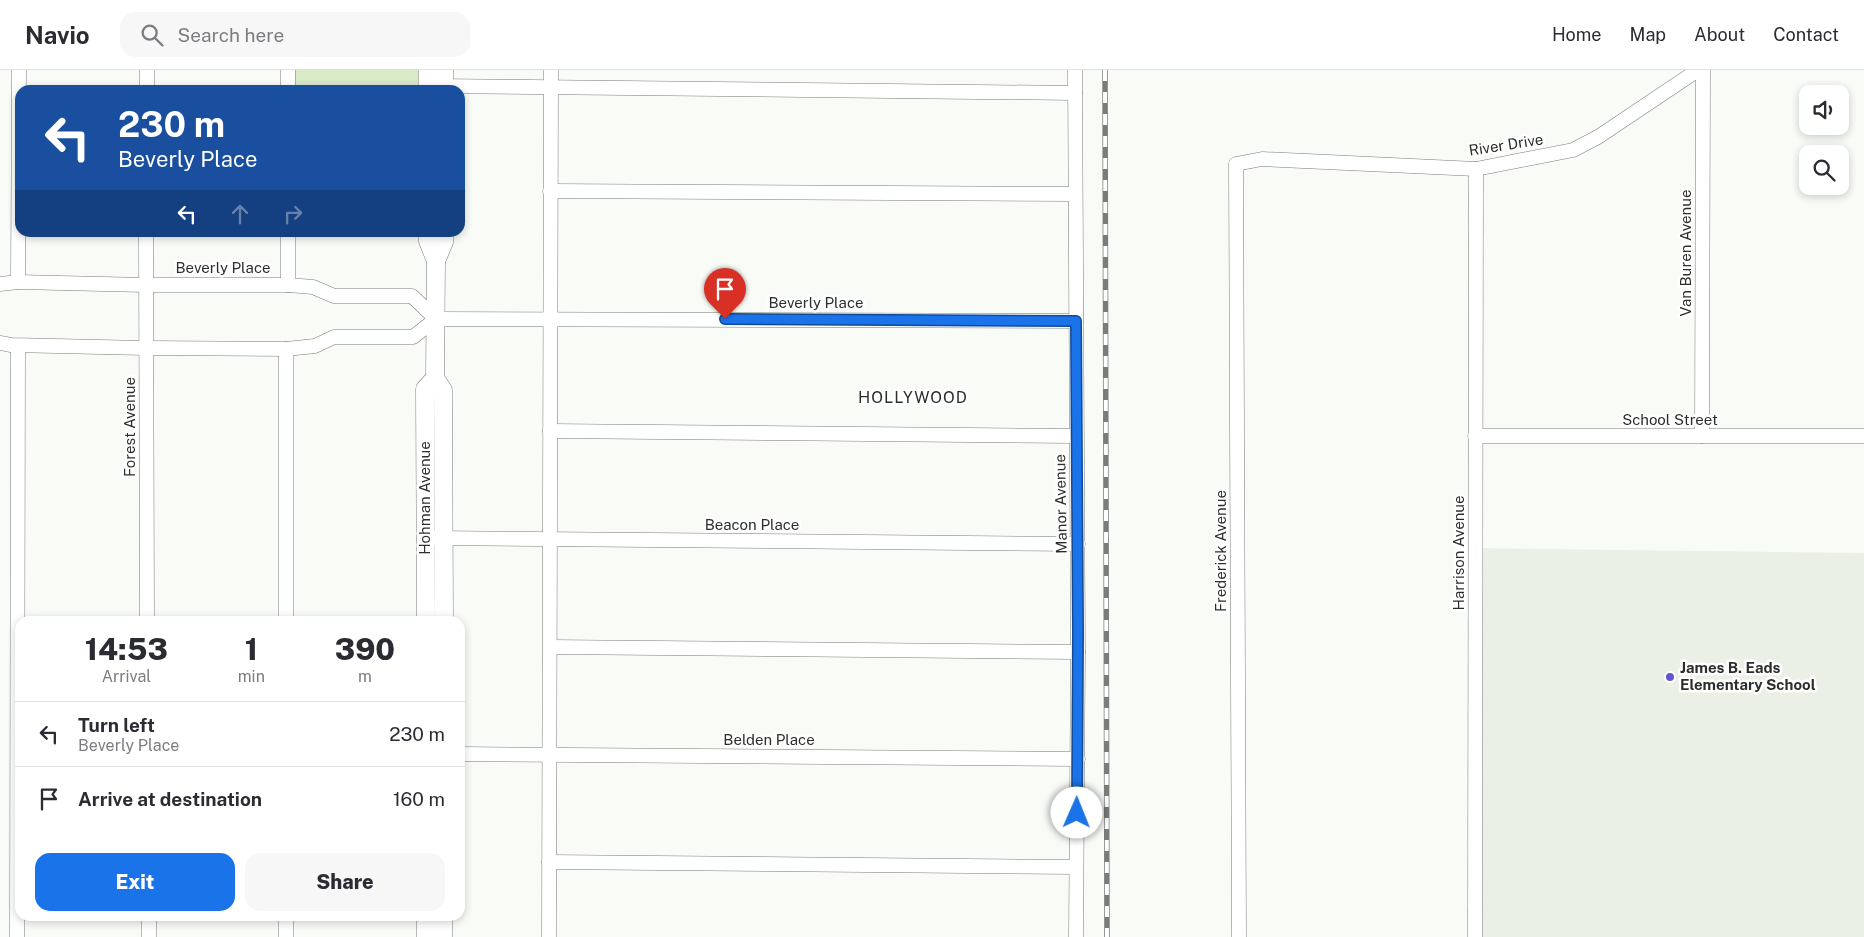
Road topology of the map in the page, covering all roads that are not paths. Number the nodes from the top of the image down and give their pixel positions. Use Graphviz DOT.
graph roads {
  1 [pos="19,70"];
  2 [pos="147,70"];
  3 [pos="288,70"];
  4 [pos="551,70"];
  5 [pos="1075,70"];
  6 [pos="1698,70"];
  7 [pos="1702,70"];
  8 [pos="436,82"];
  9 [pos="19,85"];
  10 [pos="147,85"];
  11 [pos="288,85"];
  12 [pos="551,87"];
  13 [pos="1075,93"];
  14 [pos="1236,164"];
  15 [pos="1476,169"];
  16 [pos="550,191"];
  17 [pos="1075,194"];
  18 [pos="18,237"];
  19 [pos="146,237"];
  20 [pos="288,237"];
  21 [pos="428,237"];
  22 [pos="444,237"];
  23 [pos="436,261"];
  24 [pos="18,282"];
  25 [pos="0,284"];
  26 [pos="146,285"];
  27 [pos="288,285"];
  28 [pos="436,319"];
  29 [pos="550,319"];
  30 [pos="1076,321"];
  31 [pos="0,343"];
  32 [pos="18,346"];
  33 [pos="145,348"];
  34 [pos="286,349"];
  35 [pos="435,378"];
  36 [pos="550,431"];
  37 [pos="1076,436"];
  38 [pos="1476,436"];
  39 [pos="1702,436"];
  40 [pos="1864,436"];
  41 [pos="426,538"];
  42 [pos="444,539"];
  43 [pos="550,539"];
  44 [pos="1078,544"];
  45 [pos="18,616"];
  46 [pos="147,616"];
  47 [pos="286,616"];
  48 [pos="426,616"];
  49 [pos="444,616"];
  50 [pos="550,647"];
  51 [pos="1078,652"];
  52 [pos="465,754"];
  53 [pos="550,754"];
  54 [pos="1078,759"];
  55 [pos="550,862"];
  56 [pos="1076,867"];
  57 [pos="17,921"];
  58 [pos="149,921"];
  59 [pos="286,921"];
  60 [pos="426,921"];
  61 [pos="444,921"];
  62 [pos="17,937"];
  63 [pos="149,937"];
  64 [pos="286,937"];
  65 [pos="426,937"];
  66 [pos="443,937"];
  67 [pos="549,937"];
  68 [pos="1076,937"];
  69 [pos="1239,937"];
  70 [pos="1475,937"];
  1 -- 9 [label="street"];
  2 -- 10 [label="street"];
  3 -- 11 [label="street"];
  4 -- 12 [label="street"];
  5 -- 13 [label="street, Manor Avenue"];
  6 -- 15 [label="street, River Drive"];
  7 -- 39 [label="street, Van Buren Avenue"];
  8 -- 12 [label="street"];
  12 -- 13 [label="street"];
  12 -- 16 [label="street"];
  13 -- 17 [label="street, Manor Avenue"];
  14 -- 15 [label="street, River Drive"];
  14 -- 69 [label="street, Frederick Avenue"];
  15 -- 38 [label="street, Harrison Avenue"];
  16 -- 17 [label="street"];
  16 -- 29 [label="street"];
  17 -- 30 [label="street, Manor Avenue"];
  18 -- 24 [label="street"];
  19 -- 26 [label="street, Forest Avenue"];
  20 -- 27 [label="street"];
  21 -- 23 [label="main road, Hohman Avenue"];
  22 -- 23 [label="main road, Hohman Avenue"];
  23 -- 28 [label="main road, Hohman Avenue"];
  24 -- 25 [label="street, Beverly Place"];
  24 -- 26 [label="street, Beverly Place"];
  26 -- 27 [label="street, Beverly Place"];
  26 -- 33 [label="street, Forest Avenue"];
  27 -- 28 [label="street, Beverly Place"];
  28 -- 29 [label="street, Beverly Place"];
  28 -- 34 [label="street"];
  28 -- 35 [label="main road, Hohman Avenue"];
  29 -- 30 [label="street, Beverly Place"];
  29 -- 36 [label="street"];
  30 -- 37 [label="street, Manor Avenue"];
  31 -- 32 [label="street"];
  32 -- 33 [label="street"];
  32 -- 45 [label="street"];
  33 -- 34 [label="street"];
  33 -- 46 [label="street, Forest Avenue"];
  34 -- 47 [label="street"];
  35 -- 41 [label="main road, Hohman Avenue"];
  35 -- 42 [label="main road, Hohman Avenue"];
  36 -- 37 [label="street"];
  36 -- 43 [label="street"];
  37 -- 44 [label="street, Manor Avenue"];
  38 -- 39 [label="street, School Street"];
  38 -- 70 [label="street, Harrison Avenue"];
  39 -- 40 [label="street, School Street"];
  41 -- 42 [label="street, Beacon Place"];
  41 -- 48 [label="main road, Hohman Avenue"];
  42 -- 43 [label="street, Beacon Place"];
  42 -- 49 [label="main road, Hohman Avenue"];
  43 -- 44 [label="street, Beacon Place"];
  43 -- 50 [label="street"];
  44 -- 51 [label="street, Manor Avenue"];
  50 -- 51 [label="street"];
  50 -- 53 [label="street"];
  51 -- 54 [label="street, Manor Avenue"];
  52 -- 53 [label="street, Belden Place"];
  53 -- 54 [label="street, Belden Place"];
  53 -- 55 [label="street"];
  54 -- 56 [label="street, Manor Avenue"];
  55 -- 56 [label="street"];
  55 -- 67 [label="street"];
  56 -- 68 [label="street, Manor Avenue"];
  57 -- 62 [label="street"];
  58 -- 63 [label="street"];
  59 -- 64 [label="street"];
  60 -- 65 [label="main road"];
  61 -- 66 [label="main road"];
}
